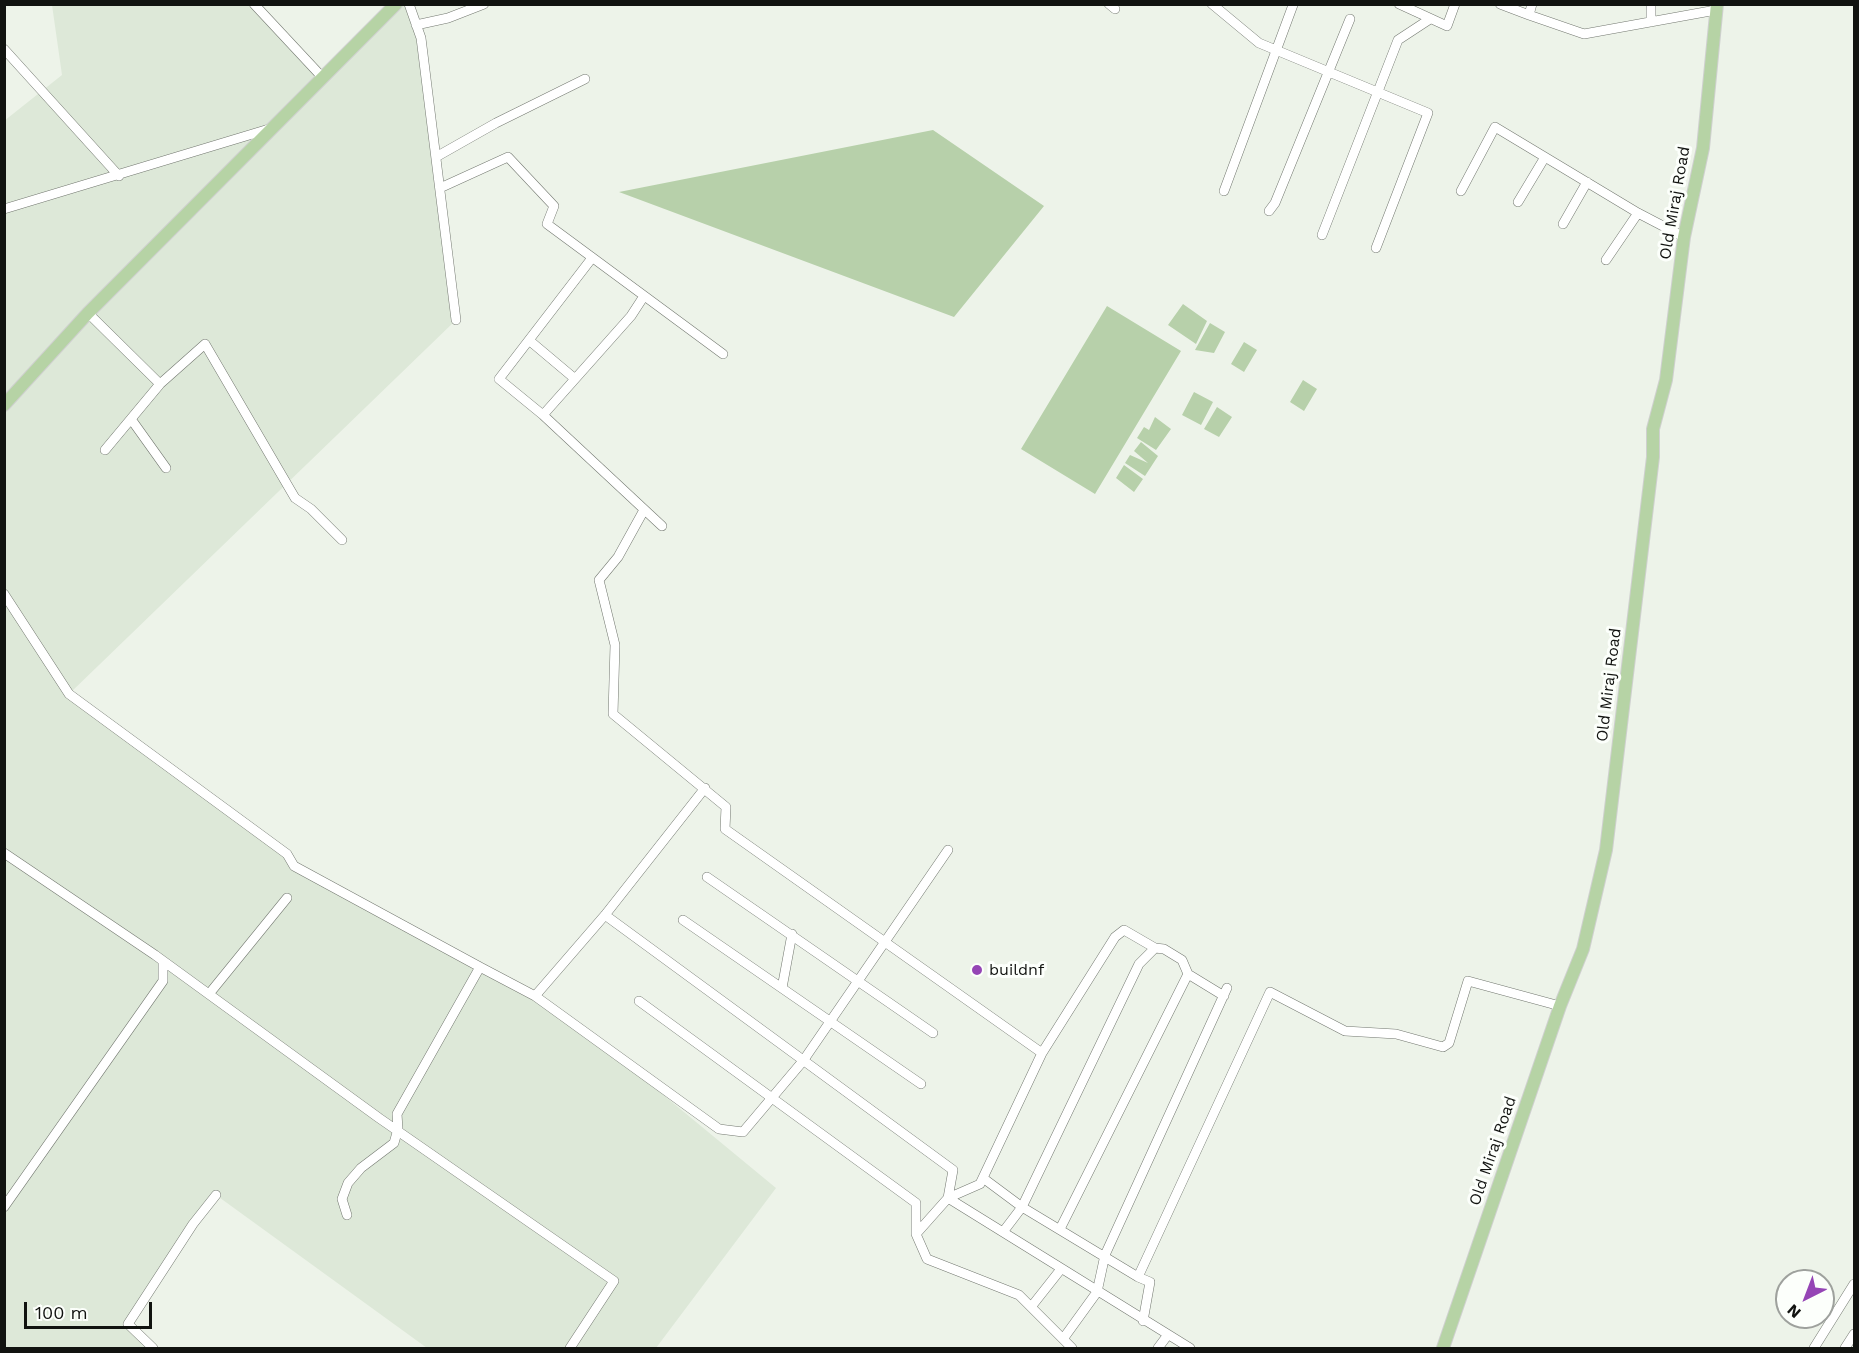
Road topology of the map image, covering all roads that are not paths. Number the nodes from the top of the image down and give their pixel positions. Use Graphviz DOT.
graph roads {
  1 [pos="254,4"];
  2 [pos="396,4"];
  3 [pos="409,4"];
  4 [pos="484,4"];
  5 [pos="1212,4"];
  6 [pos="1293,4"];
  7 [pos="1399,4"];
  8 [pos="1455,4"];
  9 [pos="1500,4"];
  10 [pos="1532,4"];
  11 [pos="1651,4"];
  12 [pos="1716,7"];
  13 [pos="1529,15"];
  14 [pos="1350,19"];
  15 [pos="1430,19"];
  16 [pos="1651,22"];
  17 [pos="416,25"];
  18 [pos="4,49"];
  19 [pos="1276,50"];
  20 [pos="1329,72"];
  21 [pos="323,78"];
  22 [pos="585,79"];
  23 [pos="1378,92"];
  24 [pos="272,129"];
  25 [pos="436,157"];
  26 [pos="1545,157"];
  27 [pos="119,176"];
  28 [pos="1587,182"];
  29 [pos="440,188"];
  30 [pos="1224,191"];
  31 [pos="1461,191"];
  32 [pos="1518,202"];
  33 [pos="4,209"];
  34 [pos="1269,211"];
  35 [pos="1638,213"];
  36 [pos="1563,224"];
  37 [pos="1322,235"];
  38 [pos="1684,237"];
  39 [pos="1376,248"];
  40 [pos="592,258"];
  41 [pos="1606,260"];
  42 [pos="644,296"];
  43 [pos="88,314"];
  44 [pos="456,320"];
  45 [pos="530,342"];
  46 [pos="723,354"];
  47 [pos="574,378"];
  48 [pos="160,384"];
  49 [pos="4,405"];
  50 [pos="543,415"];
  51 [pos="131,419"];
  52 [pos="105,450"];
  53 [pos="166,468"];
  54 [pos="644,510"];
  55 [pos="663,526"];
  56 [pos="342,540"];
  57 [pos="4,594"];
  58 [pos="705,788"];
  59 [pos="948,850"];
  60 [pos="4,853"];
  61 [pos="707,877"];
  62 [pos="287,898"];
  63 [pos="605,915"];
  64 [pos="683,920"];
  65 [pos="792,934"];
  66 [pos="885,942"];
  67 [pos="1155,948"];
  68 [pos="163,962"];
  69 [pos="480,967"];
  70 [pos="1188,974"];
  71 [pos="858,981"];
  72 [pos="782,988"];
  73 [pos="209,994"];
  74 [pos="535,996"];
  75 [pos="639,1002"];
  76 [pos="1560,1006"];
  77 [pos="831,1021"];
  78 [pos="933,1033"];
  79 [pos="1041,1053"];
  80 [pos="803,1061"];
  81 [pos="921,1084"];
  82 [pos="772,1098"];
  83 [pos="398,1129"];
  84 [pos="983,1178"];
  85 [pos="216,1195"];
  86 [pos="948,1198"];
  87 [pos="4,1207"];
  88 [pos="1022,1207"];
  89 [pos="347,1215"];
  90 [pos="1060,1229"];
  91 [pos="1003,1232"];
  92 [pos="916,1234"];
  93 [pos="1105,1255"];
  94 [pos="1061,1269"];
  95 [pos="1138,1277"];
  96 [pos="1854,1284"];
  97 [pos="1097,1292"];
  98 [pos="1030,1307"];
  99 [pos="1143,1321"];
  100 [pos="1854,1334"];
  101 [pos="1167,1336"];
  102 [pos="1063,1339"];
  103 [pos="153,1348"];
  104 [pos="570,1348"];
  105 [pos="1072,1348"];
  106 [pos="1158,1348"];
  107 [pos="1190,1348"];
  108 [pos="1443,1348"];
  109 [pos="1814,1348"];
  110 [pos="1845,1348"];
  1 -- 21 [label="street"];
  2 -- 21 [label="main road"];
  3 -- 17 [label="street"];
  4 -- 17 [label="street"];
  5 -- 19 [label="street"];
  6 -- 19 [label="street"];
  7 -- 15 [label="street"];
  8 -- 15 [label="street"];
  9 -- 13 [label="street"];
  10 -- 13 [label="street"];
  11 -- 16 [label="street"];
  12 -- 16 [label="street"];
  12 -- 38 [label="main road, Old Miraj Road"];
  13 -- 16 [label="street"];
  14 -- 20 [label="street"];
  15 -- 23 [label="street"];
  17 -- 25 [label="street"];
  18 -- 27 [label="street"];
  19 -- 20 [label="street"];
  19 -- 30 [label="street"];
  20 -- 23 [label="street"];
  20 -- 34 [label="street"];
  21 -- 24 [label="main road"];
  22 -- 25 [label="street"];
  23 -- 37 [label="street"];
  23 -- 39 [label="street"];
  24 -- 27 [label="street"];
  24 -- 43 [label="main road"];
  25 -- 29 [label="street"];
  26 -- 28 [label="street"];
  26 -- 31 [label="street"];
  26 -- 32 [label="street"];
  27 -- 33 [label="street"];
  28 -- 35 [label="street"];
  28 -- 36 [label="street"];
  29 -- 40 [label="street"];
  29 -- 44 [label="street"];
  35 -- 38 [label="street"];
  35 -- 41 [label="street"];
  38 -- 76 [label="main road, Old Miraj Road"];
  40 -- 42 [label="street"];
  40 -- 45 [label="street"];
  42 -- 46 [label="street"];
  42 -- 47 [label="street"];
  43 -- 48 [label="street"];
  43 -- 49 [label="main road"];
  45 -- 47 [label="street"];
  45 -- 50 [label="street"];
  47 -- 50 [label="street"];
  48 -- 51 [label="street"];
  48 -- 56 [label="street"];
  50 -- 54 [label="street"];
  51 -- 52 [label="street"];
  51 -- 53 [label="street"];
  54 -- 55 [label="street"];
  54 -- 58 [label="street"];
  57 -- 69 [label="street"];
  58 -- 63 [label="street"];
  58 -- 66 [label="street"];
  59 -- 66 [label="street"];
  60 -- 68 [label="street"];
  61 -- 65 [label="street"];
  62 -- 73 [label="street"];
  63 -- 74 [label="street"];
  63 -- 80 [label="street"];
  64 -- 72 [label="street"];
  65 -- 71 [label="street"];
  65 -- 72 [label="street"];
  66 -- 71 [label="street"];
  66 -- 79 [label="street"];
  67 -- 70 [label="street"];
  67 -- 79 [label="street"];
  67 -- 88 [label="street"];
  68 -- 73 [label="street"];
  68 -- 87 [label="street"];
  69 -- 74 [label="street"];
  69 -- 83 [label="street"];
  70 -- 90 [label="street"];
  70 -- 93 [label="street"];
  71 -- 77 [label="street"];
  71 -- 78 [label="street"];
  72 -- 77 [label="street"];
  73 -- 83 [label="street"];
  74 -- 82 [label="street"];
  75 -- 82 [label="street"];
  76 -- 95 [label="street"];
  76 -- 108 [label="main road, Old Miraj Road"];
  77 -- 80 [label="street"];
  77 -- 81 [label="street"];
  79 -- 84 [label="street"];
  80 -- 82 [label="street"];
  80 -- 86 [label="street"];
  82 -- 92 [label="street"];
  83 -- 89 [label="street"];
  83 -- 104 [label="street"];
  84 -- 86 [label="street"];
  84 -- 88 [label="street"];
  85 -- 103 [label="street"];
  86 -- 91 [label="street"];
  86 -- 92 [label="street"];
  88 -- 90 [label="street"];
  88 -- 91 [label="street"];
  90 -- 93 [label="street"];
  91 -- 94 [label="street"];
  92 -- 98 [label="street"];
  93 -- 95 [label="street"];
  93 -- 97 [label="street"];
  94 -- 97 [label="street"];
  94 -- 98 [label="street"];
  95 -- 99 [label="street"];
  96 -- 109 [label="street"];
  97 -- 99 [label="street"];
  97 -- 102 [label="street"];
  98 -- 102 [label="street"];
  99 -- 101 [label="street"];
  100 -- 110 [label="street"];
  101 -- 106 [label="street"];
  101 -- 107 [label="street"];
  102 -- 105 [label="street"];
}
